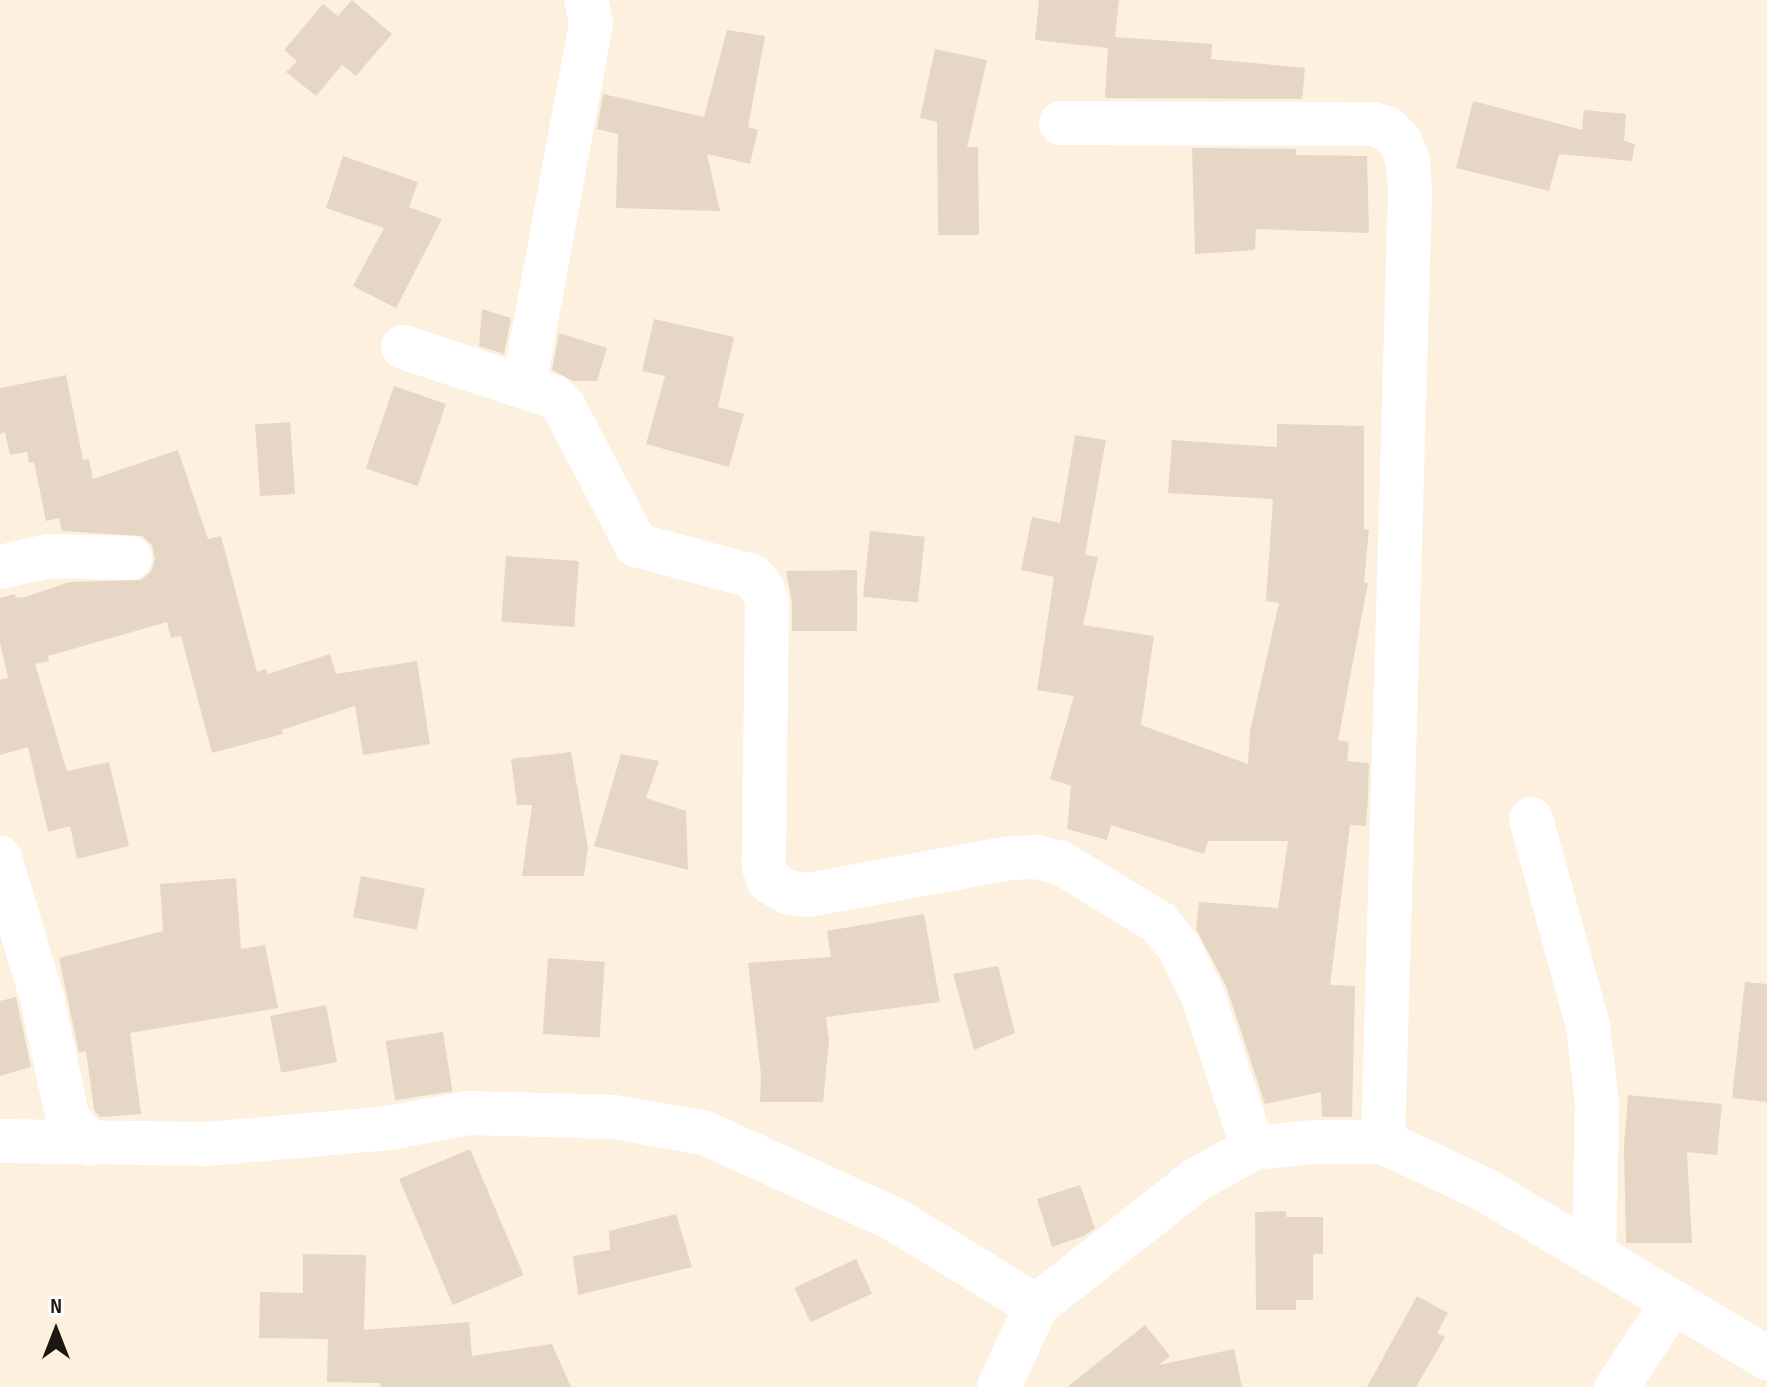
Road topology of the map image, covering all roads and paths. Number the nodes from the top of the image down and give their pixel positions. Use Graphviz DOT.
graph roads {
  1 [pos="586,0"];
  2 [pos="1061,123"];
  3 [pos="403,347"];
  4 [pos="524,385"];
  5 [pos="130,558"];
  6 [pos="0,567"];
  7 [pos="1531,819"];
  8 [pos="0,858"];
  9 [pos="0,1141"];
  10 [pos="1383,1142"];
  11 [pos="90,1144"];
  12 [pos="1253,1148"];
  13 [pos="1594,1255"];
  14 [pos="1673,1302"];
  15 [pos="1036,1306"];
  16 [pos="1767,1358"];
  17 [pos="999,1387"];
  18 [pos="1617,1387"];
  1 -- 4 [label="street"];
  2 -- 10 [label="street"];
  3 -- 4 [label="street"];
  4 -- 12 [label="street"];
  5 -- 6 [label="street"];
  7 -- 13 [label="street"];
  8 -- 11 [label="street"];
  9 -- 11 [label="street"];
  10 -- 12 [label="street"];
  10 -- 13 [label="street"];
  11 -- 15 [label="street"];
  12 -- 15 [label="street"];
  13 -- 14 [label="street"];
  14 -- 16 [label="street"];
  14 -- 18 [label="street"];
  15 -- 17 [label="street"];
}
